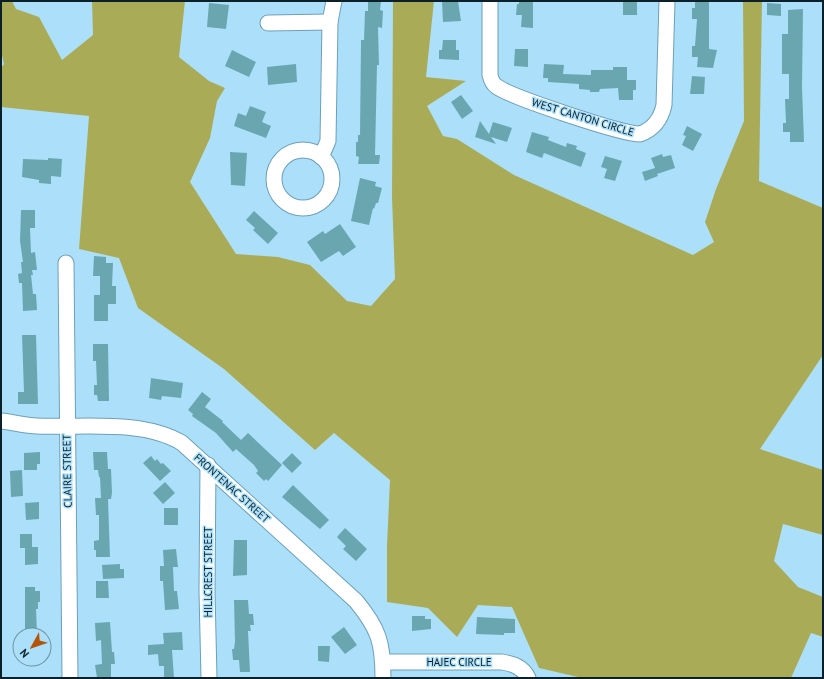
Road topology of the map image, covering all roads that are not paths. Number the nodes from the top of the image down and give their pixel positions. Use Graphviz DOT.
graph roads {
  1 [pos="334,1"];
  2 [pos="490,1"];
  3 [pos="667,1"];
  4 [pos="330,22"];
  5 [pos="268,23"];
  6 [pos="321,157"];
  7 [pos="66,264"];
  8 [pos="1,420"];
  9 [pos="67,427"];
  10 [pos="208,465"];
  11 [pos="383,662"];
  12 [pos="70,678"];
  13 [pos="209,678"];
  14 [pos="383,678"];
  15 [pos="528,678"];
  1 -- 4 [label="street"];
  2 -- 3 [label="street, WEST CANTON CIRCLE"];
  4 -- 5 [label="street"];
  4 -- 6 [label="street"];
  7 -- 9 [label="street, CLAIRE STREET"];
  8 -- 9 [label="street, FRONTENAC STREET"];
  9 -- 10 [label="street, FRONTENAC STREET"];
  9 -- 12 [label="street, CLAIRE STREET"];
  10 -- 11 [label="street, FRONTENAC STREET"];
  10 -- 13 [label="street, HILLCREST STREET"];
  11 -- 14 [label="street, FRONTENAC STREET"];
  11 -- 15 [label="street, HAJEC CIRCLE"];
}
